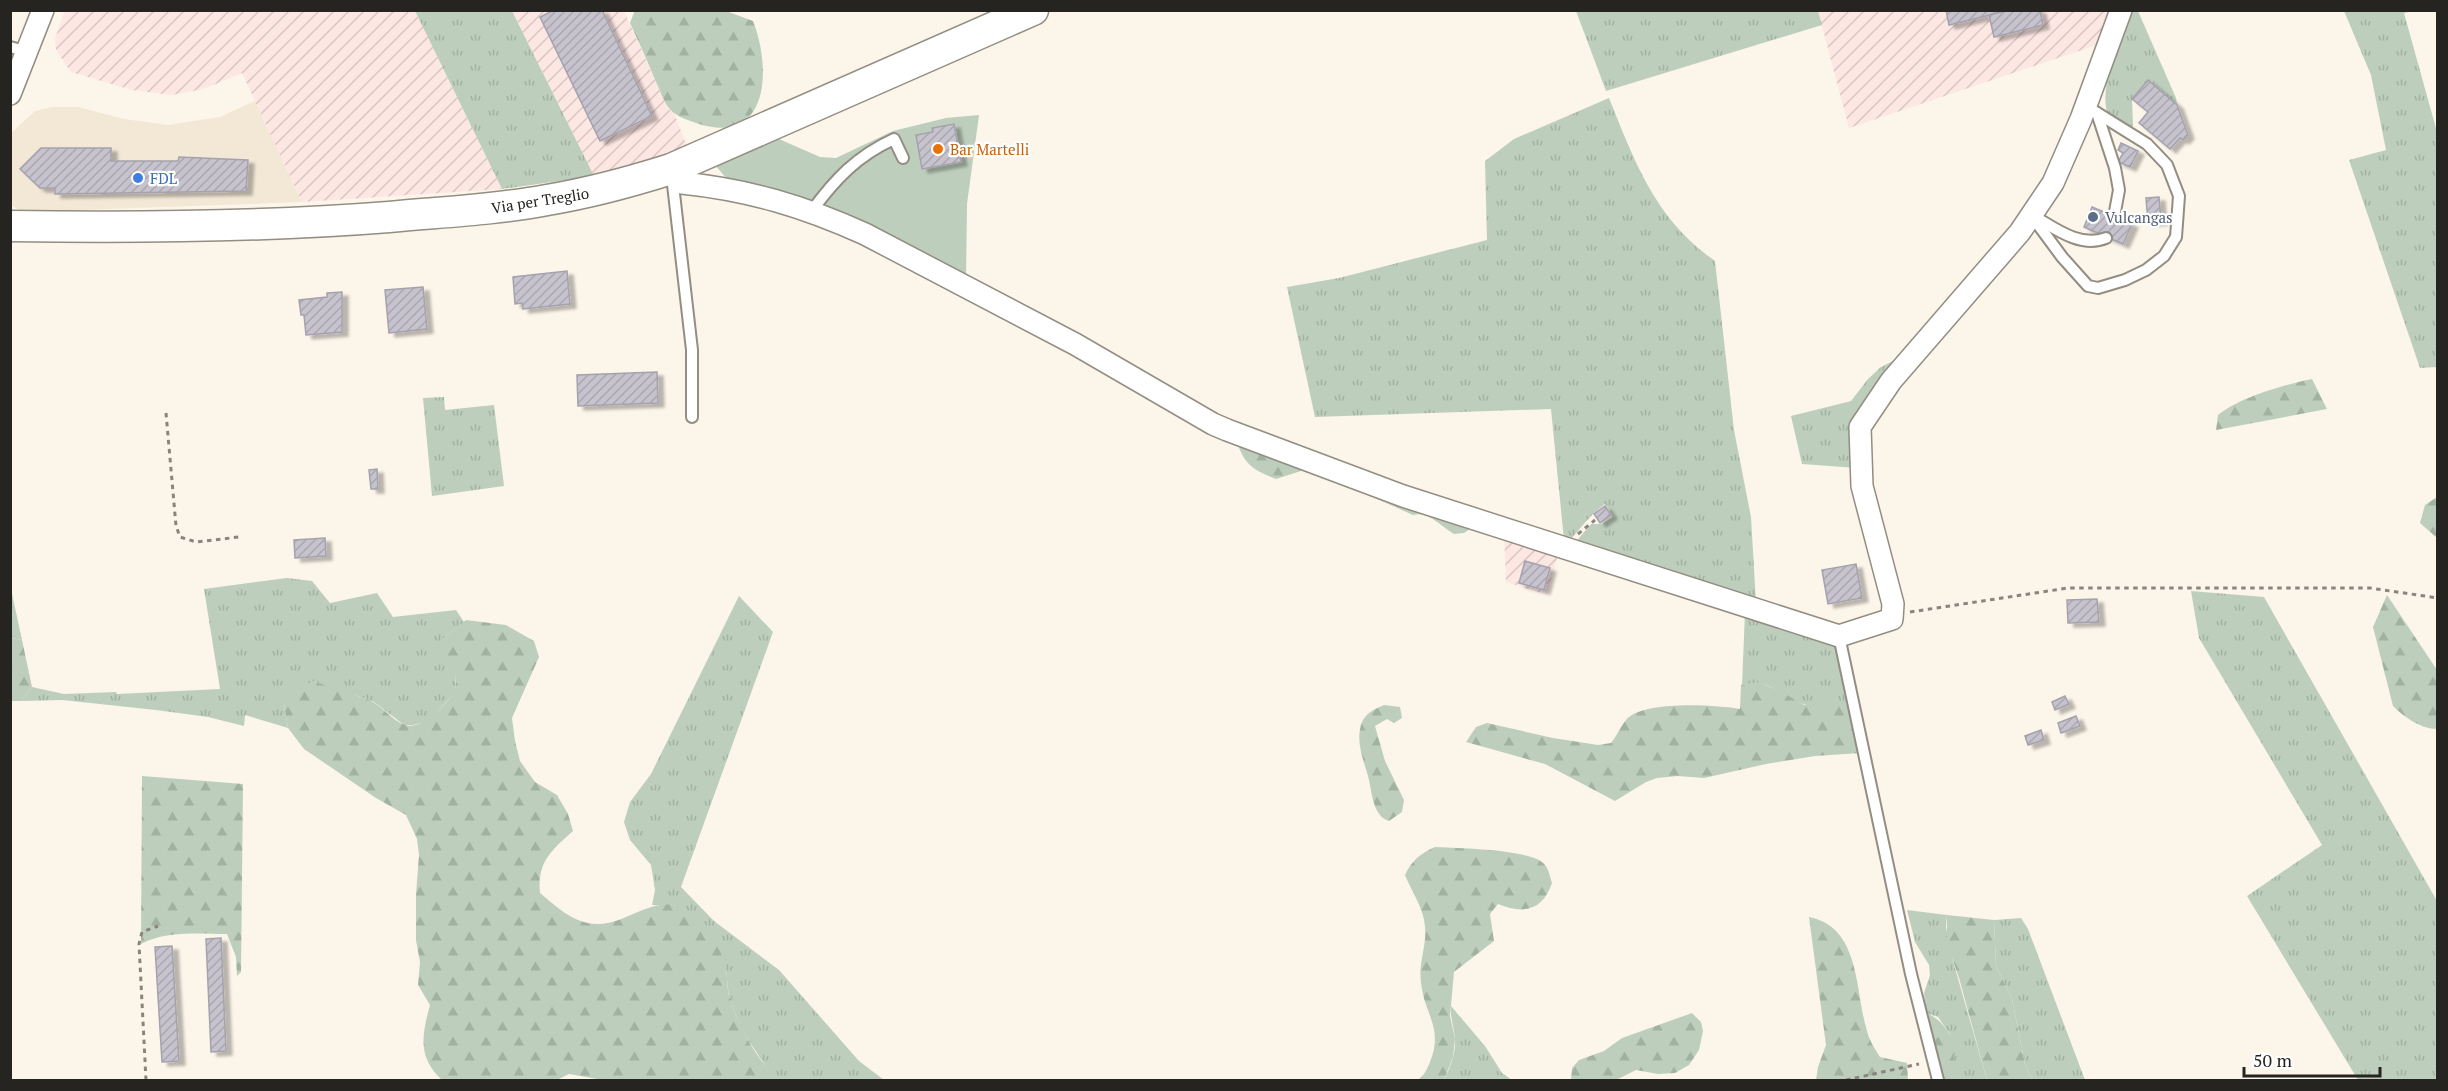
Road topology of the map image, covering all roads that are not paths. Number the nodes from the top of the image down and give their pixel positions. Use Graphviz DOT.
graph roads {
  1 [pos="43,10"];
  2 [pos="1033,10"];
  3 [pos="2121,10"];
  4 [pos="19,49"];
  5 [pos="10,94"];
  6 [pos="2091,109"];
  7 [pos="903,158"];
  8 [pos="671,169"];
  9 [pos="810,212"];
  10 [pos="2031,215"];
  11 [pos="2114,217"];
  12 [pos="15,223"];
  13 [pos="2106,238"];
  14 [pos="692,417"];
  15 [pos="1839,636"];
  16 [pos="1938,1080"];
  1 -- 4 [label="street"];
  2 -- 8 [label="main road, Via per Treglio"];
  3 -- 6 [label="street"];
  4 -- 5 [label="street"];
  6 -- 10 [label="street"];
  6 -- 10 [label="lane"];
  6 -- 11 [label="lane"];
  7 -- 9 [label="lane"];
  8 -- 9 [label="street"];
  8 -- 12 [label="main road, Via per Treglio"];
  8 -- 14 [label="lane"];
  9 -- 15 [label="street"];
  10 -- 13 [label="lane"];
  10 -- 15 [label="street"];
  15 -- 16 [label="lane"];
}
